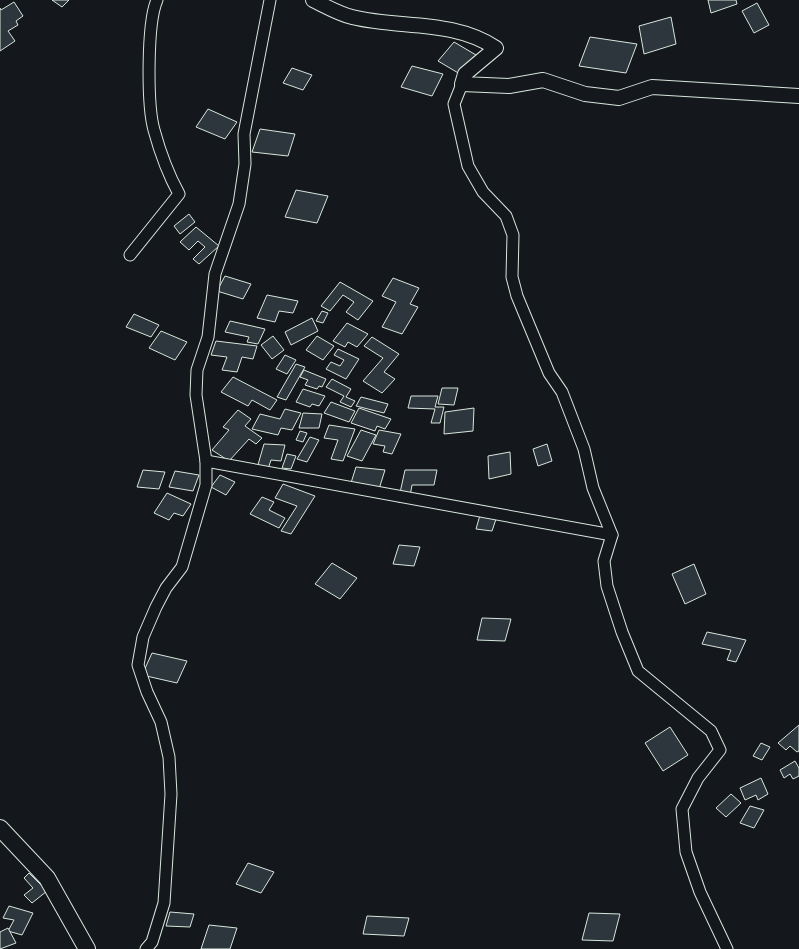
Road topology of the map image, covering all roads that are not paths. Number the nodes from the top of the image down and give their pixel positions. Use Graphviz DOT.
graph roads {
  1 [pos="158,0"];
  2 [pos="270,0"];
  3 [pos="313,0"];
  4 [pos="462,84"];
  5 [pos="799,96"];
  6 [pos="130,254"];
  7 [pos="206,461"];
  8 [pos="612,535"];
  9 [pos="0,828"];
  10 [pos="88,949"];
  11 [pos="146,949"];
  12 [pos="727,949"];
  1 -- 6 [label="street"];
  2 -- 7 [label="street"];
  3 -- 4 [label="street"];
  4 -- 5 [label="street"];
  4 -- 8 [label="street"];
  7 -- 8 [label="street"];
  7 -- 11 [label="street"];
  8 -- 12 [label="street"];
  9 -- 10 [label="main road"];
}
